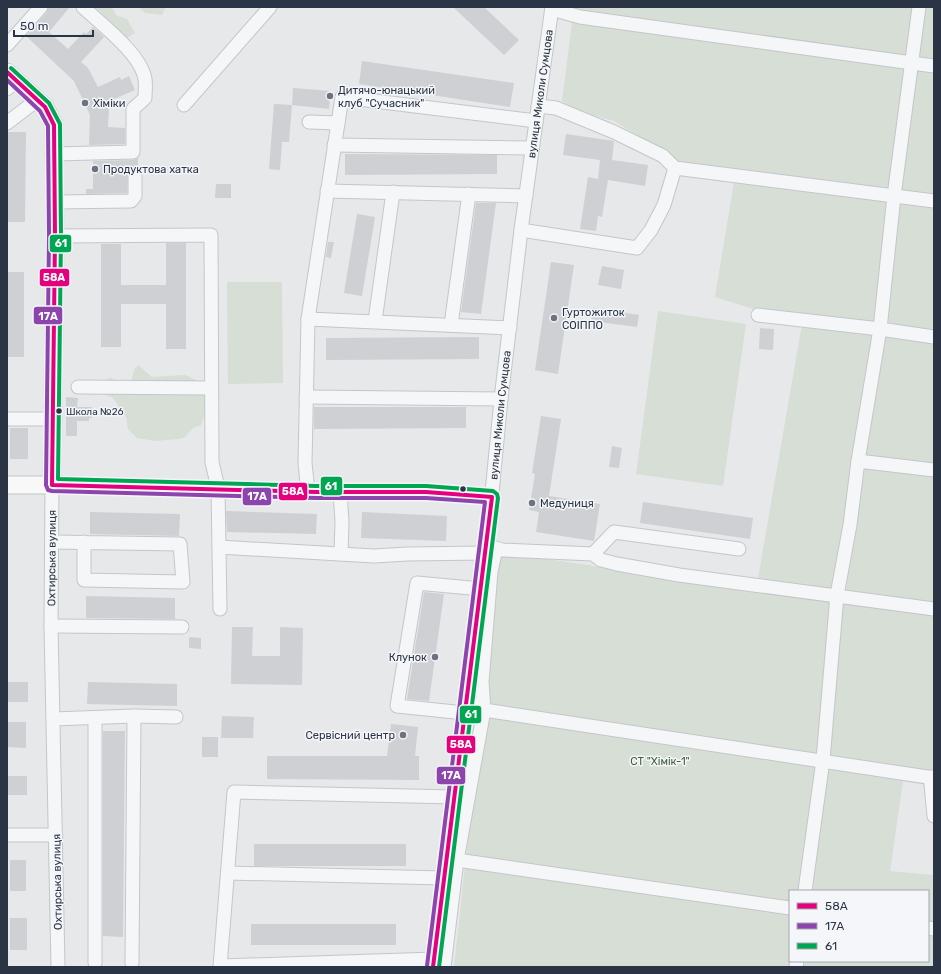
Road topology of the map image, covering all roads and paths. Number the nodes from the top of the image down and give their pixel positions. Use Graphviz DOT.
graph roads {
  1 [pos="40,7"];
  2 [pos="83,7"];
  3 [pos="270,7"];
  4 [pos="919,7"];
  5 [pos="552,8"];
  6 [pos="7,45"];
  7 [pos="911,63"];
  8 [pos="934,66"];
  9 [pos="10,81"];
  10 [pos="37,100"];
  11 [pos="184,105"];
  12 [pos="538,106"];
  13 [pos="536,121"];
  14 [pos="309,122"];
  15 [pos="7,123"];
  16 [pos="338,123"];
  17 [pos="334,145"];
  18 [pos="532,148"];
  19 [pos="54,154"];
  20 [pos="675,168"];
  21 [pos="135,177"];
  22 [pos="327,191"];
  23 [pos="392,192"];
  24 [pos="469,194"];
  25 [pos="526,196"];
  26 [pos="894,196"];
  27 [pos="934,201"];
  28 [pos="55,202"];
  29 [pos="521,230"];
  30 [pos="55,236"];
  31 [pos="758,315"];
  32 [pos="308,319"];
  33 [pos="375,321"];
  34 [pos="451,325"];
  35 [pos="510,328"];
  36 [pos="880,329"];
  37 [pos="934,337"];
  38 [pos="78,388"];
  39 [pos="211,388"];
  40 [pos="306,397"];
  41 [pos="501,398"];
  42 [pos="7,419"];
  43 [pos="52,419"];
  44 [pos="858,461"];
  45 [pos="934,470"];
  46 [pos="7,485"];
  47 [pos="52,486"];
  48 [pos="218,488"];
  49 [pos="308,492"];
  50 [pos="340,493"];
  51 [pos="492,497"];
  52 [pos="52,542"];
  53 [pos="84,542"];
  54 [pos="219,547"];
  55 [pos="490,548"];
  56 [pos="738,549"];
  57 [pos="341,554"];
  58 [pos="593,554"];
  59 [pos="481,589"];
  60 [pos="837,596"];
  61 [pos="220,609"];
  62 [pos="934,609"];
  63 [pos="51,626"];
  64 [pos="182,627"];
  65 [pos="468,691"];
  66 [pos="484,710"];
  67 [pos="466,713"];
  68 [pos="134,716"];
  69 [pos="176,717"];
  70 [pos="53,718"];
  71 [pos="96,718"];
  72 [pos="823,760"];
  73 [pos="933,777"];
  74 [pos="455,797"];
  75 [pos="934,816"];
  76 [pos="7,835"];
  77 [pos="56,835"];
  78 [pos="457,860"];
  79 [pos="228,873"];
  80 [pos="444,878"];
  81 [pos="805,890"];
  82 [pos="789,908"];
  83 [pos="95,963"];
  84 [pos="132,963"];
  85 [pos="437,964"];
  86 [pos="58,967"];
  1 -- 6 [label="street"];
  2 -- 19 [label="street"];
  3 -- 11 [label="street"];
  4 -- 7 [label="street"];
  5 -- 7 [label="street"];
  5 -- 12 [label="street, вулиця Миколи Сумцова"];
  7 -- 8 [label="street"];
  7 -- 26 [label="street"];
  9 -- 10 [label="main road, Охтирська вулиця"];
  10 -- 15 [label="street"];
  10 -- 19 [label="main road, Охтирська вулиця"];
  12 -- 13 [label="street, вулиця Миколи Сумцова"];
  12 -- 20 [label="street"];
  13 -- 16 [label="street"];
  13 -- 18 [label="street, вулиця Миколи Сумцова"];
  14 -- 16 [label="street"];
  16 -- 17 [label="street"];
  17 -- 18 [label="street"];
  17 -- 22 [label="street"];
  18 -- 25 [label="street, вулиця Миколи Сумцова"];
  19 -- 28 [label="main road, Охтирська вулиця"];
  20 -- 26 [label="street"];
  20 -- 29 [label="street"];
  21 -- 28 [label="street"];
  22 -- 23 [label="street"];
  22 -- 32 [label="street"];
  23 -- 24 [label="street"];
  23 -- 33 [label="street"];
  24 -- 25 [label="street"];
  24 -- 34 [label="street"];
  25 -- 29 [label="street, вулиця Миколи Сумцова"];
  26 -- 27 [label="street"];
  26 -- 36 [label="street"];
  28 -- 30 [label="main road, Охтирська вулиця"];
  29 -- 35 [label="street, вулиця Миколи Сумцова"];
  30 -- 39 [label="street"];
  30 -- 43 [label="main road, Охтирська вулиця"];
  31 -- 36 [label="street"];
  32 -- 33 [label="street"];
  32 -- 40 [label="street"];
  33 -- 34 [label="street"];
  34 -- 35 [label="street"];
  35 -- 41 [label="street, вулиця Миколи Сумцова"];
  36 -- 37 [label="street"];
  36 -- 44 [label="street"];
  38 -- 39 [label="street"];
  39 -- 48 [label="street"];
  40 -- 41 [label="street"];
  40 -- 49 [label="street"];
  41 -- 51 [label="street, вулиця Миколи Сумцова"];
  42 -- 43 [label="street"];
  43 -- 47 [label="main road, Охтирська вулиця"];
  44 -- 45 [label="street"];
  44 -- 60 [label="street"];
  46 -- 47 [label="main road"];
  47 -- 48 [label="street"];
  47 -- 52 [label="street, Охтирська вулиця"];
  48 -- 49 [label="street"];
  48 -- 54 [label="street"];
  49 -- 50 [label="street"];
  50 -- 51 [label="street"];
  50 -- 57 [label="street"];
  51 -- 55 [label="street, вулиця Миколи Сумцова"];
  52 -- 53 [label="street"];
  52 -- 63 [label="street, Охтирська вулиця"];
  53 -- 53 [label="street"];
  54 -- 57 [label="street"];
  54 -- 61 [label="street"];
  55 -- 57 [label="street"];
  55 -- 58 [label="street"];
  55 -- 59 [label="street, вулиця Миколи Сумцова"];
  55 -- 66 [label="street"];
  56 -- 58 [label="street"];
  58 -- 60 [label="street"];
  59 -- 65 [label="street, вулиця Миколи Сумцова"];
  59 -- 67 [label="street"];
  60 -- 62 [label="street"];
  60 -- 72 [label="street"];
  63 -- 64 [label="street"];
  63 -- 70 [label="street, Охтирська вулиця"];
  65 -- 66 [label="street"];
  65 -- 67 [label="street, вулиця Миколи Сумцова"];
  66 -- 72 [label="street"];
  66 -- 78 [label="street"];
  67 -- 74 [label="street, вулиця Миколи Сумцова"];
  68 -- 69 [label="street"];
  68 -- 71 [label="street"];
  68 -- 84 [label="street"];
  70 -- 71 [label="street"];
  70 -- 77 [label="street, Охтирська вулиця"];
  71 -- 83 [label="street"];
  72 -- 73 [label="street"];
  72 -- 81 [label="street"];
  73 -- 75 [label="street"];
  74 -- 79 [label="street"];
  74 -- 80 [label="street, вулиця Миколи Сумцова"];
  76 -- 77 [label="street"];
  77 -- 86 [label="street, Охтирська вулиця"];
  78 -- 82 [label="street"];
  78 -- 85 [label="street"];
  79 -- 80 [label="street"];
  79 -- 85 [label="street"];
  80 -- 85 [label="street, вулиця Миколи Сумцова"];
}
